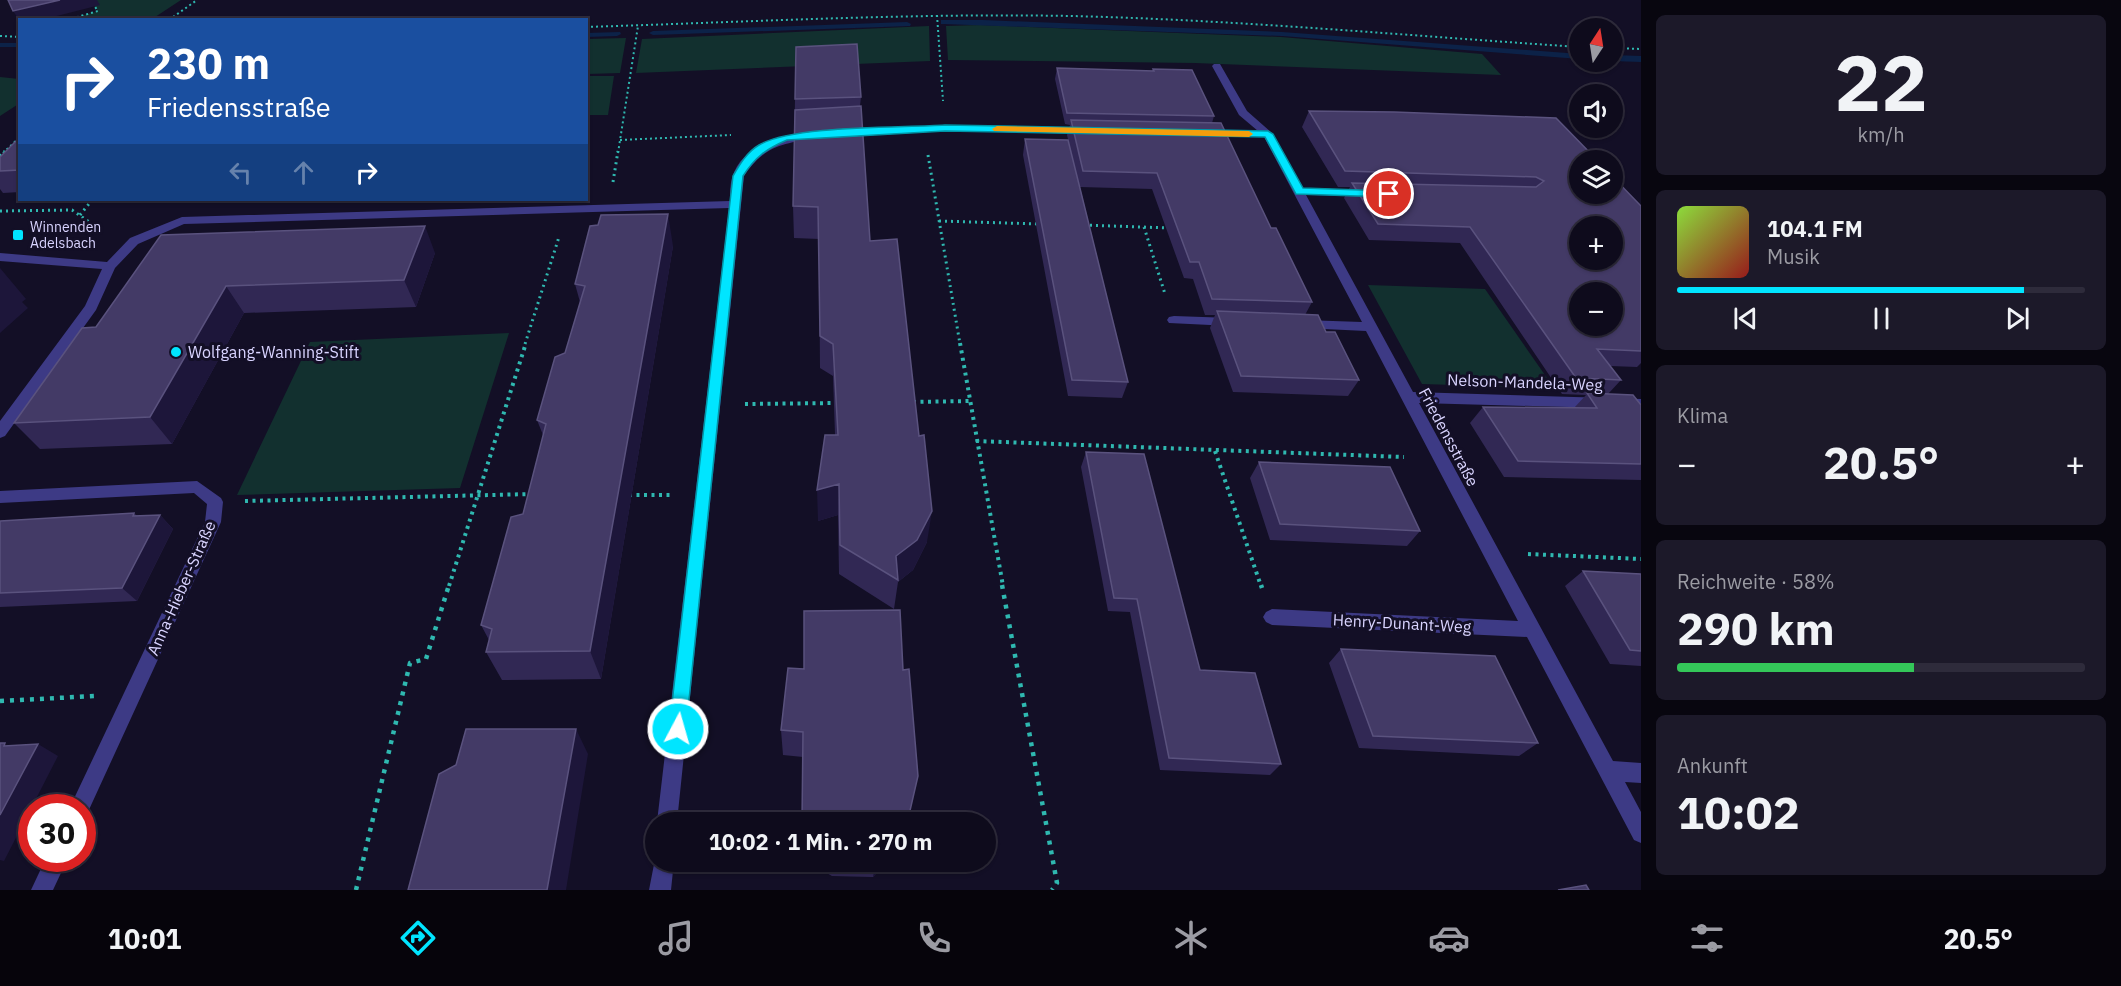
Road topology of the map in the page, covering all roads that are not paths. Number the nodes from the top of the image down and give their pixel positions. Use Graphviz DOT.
graph roads {
  1 [pos="1217,66"];
  2 [pos="1101,131"];
  3 [pos="1196,133"];
  4 [pos="1268,134"];
  5 [pos="1299,191"];
  6 [pos="1382,194"];
  7 [pos="735,204"];
  8 [pos="0,257"];
  9 [pos="110,266"];
  10 [pos="1174,320"];
  11 [pos="1243,322"];
  12 [pos="1289,324"];
  13 [pos="1371,327"];
  14 [pos="1407,397"];
  15 [pos="1641,404"];
  16 [pos="0,432"];
  17 [pos="0,497"];
  18 [pos="1272,617"];
  19 [pos="1532,629"];
  20 [pos="1609,771"];
  21 [pos="1641,773"];
  22 [pos="86,794"];
  23 [pos="668,812"];
  24 [pos="1641,833"];
  25 [pos="50,872"];
  26 [pos="662,872"];
  27 [pos="42,890"];
  28 [pos="660,890"];
  1 -- 4 [label="street, Friedensstraße"];
  2 -- 7 [label="street"];
  3 -- 4 [label="street"];
  4 -- 5 [label="street, Friedensstraße"];
  5 -- 6 [label="street"];
  5 -- 13 [label="street, Friedensstraße"];
  7 -- 9 [label="street"];
  7 -- 23 [label="street"];
  8 -- 9 [label="street"];
  9 -- 16 [label="street"];
  10 -- 11 [label="street"];
  12 -- 13 [label="street"];
  13 -- 14 [label="street, Friedensstraße"];
  14 -- 15 [label="street, Nelson-Mandela-Weg"];
  14 -- 19 [label="street, Friedensstraße"];
  17 -- 22 [label="street, Anna-Hieber-Straße"];
  18 -- 19 [label="street, Henry-Dunant-Weg"];
  19 -- 20 [label="street, Friedensstraße"];
  20 -- 21 [label="street"];
  20 -- 24 [label="street, Friedensstraße"];
  25 -- 27 [label="street"];
  26 -- 28 [label="street"];
}
